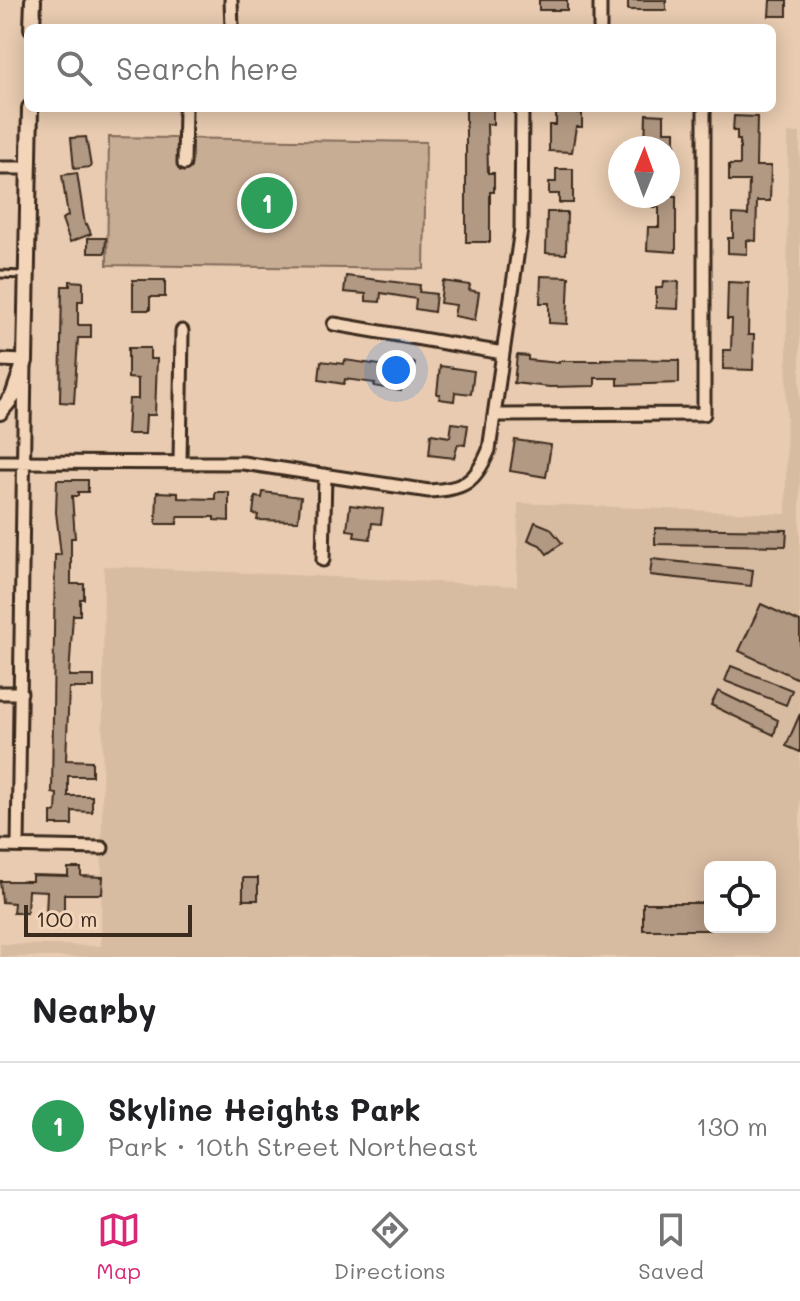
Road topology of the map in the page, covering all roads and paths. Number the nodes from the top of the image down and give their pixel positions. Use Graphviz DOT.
graph roads {
  1 [pos="33,0"];
  2 [pos="231,0"];
  3 [pos="600,0"];
  4 [pos="32,24"];
  5 [pos="232,24"];
  6 [pos="600,24"];
  7 [pos="30,112"];
  8 [pos="185,112"];
  9 [pos="522,112"];
  10 [pos="704,112"];
  11 [pos="184,164"];
  12 [pos="0,168"];
  13 [pos="29,168"];
  14 [pos="0,274"];
  15 [pos="27,275"];
  16 [pos="334,324"];
  17 [pos="182,331"];
  18 [pos="503,353"];
  19 [pos="0,360"];
  20 [pos="25,361"];
  21 [pos="0,412"];
  22 [pos="494,415"];
  23 [pos="23,461"];
  24 [pos="0,462"];
  25 [pos="180,462"];
  26 [pos="325,475"];
  27 [pos="323,560"];
  28 [pos="0,693"];
  29 [pos="21,693"];
  30 [pos="0,846"];
  31 [pos="18,846"];
  32 [pos="102,848"];
  1 -- 4 [label="street"];
  2 -- 5 [label="street"];
  3 -- 6 [label="street"];
  7 -- 13 [label="street"];
  8 -- 11 [label="street"];
  9 -- 18 [label="street"];
  10 -- 22 [label="street"];
  12 -- 13 [label="street"];
  13 -- 15 [label="street"];
  14 -- 15 [label="lane"];
  15 -- 20 [label="street"];
  16 -- 18 [label="street"];
  17 -- 25 [label="street"];
  18 -- 22 [label="street"];
  19 -- 20 [label="street"];
  20 -- 21 [label="street"];
  20 -- 23 [label="street"];
  22 -- 26 [label="street"];
  23 -- 24 [label="street"];
  23 -- 25 [label="street"];
  23 -- 29 [label="street"];
  25 -- 26 [label="street"];
  26 -- 27 [label="street"];
  28 -- 29 [label="street"];
  29 -- 31 [label="street"];
  30 -- 31 [label="street"];
  31 -- 32 [label="street"];
}
